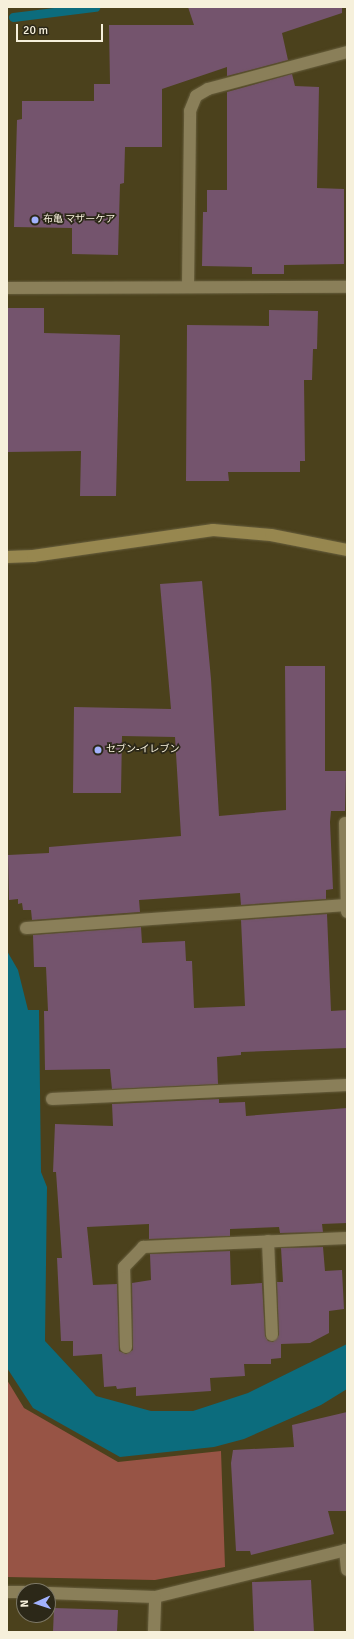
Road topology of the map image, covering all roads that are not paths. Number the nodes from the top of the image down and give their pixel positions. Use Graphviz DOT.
graph roads {
  1 [pos="347,52"];
  2 [pos="188,286"];
  3 [pos="347,287"];
  4 [pos="7,288"];
  5 [pos="347,550"];
  6 [pos="7,557"];
  7 [pos="346,823"];
  8 [pos="347,905"];
  9 [pos="347,912"];
  10 [pos="26,928"];
  11 [pos="347,1085"];
  12 [pos="52,1099"];
  13 [pos="347,1238"];
  14 [pos="268,1241"];
  15 [pos="272,1335"];
  16 [pos="126,1347"];
  17 [pos="346,1550"];
  18 [pos="347,1570"];
  19 [pos="56,1593"];
  20 [pos="155,1597"];
  21 [pos="154,1632"];
  1 -- 2 [label="street"];
  2 -- 3 [label="street"];
  2 -- 4 [label="street"];
  5 -- 6 [label="street"];
  7 -- 8 [label="street"];
  8 -- 9 [label="street"];
  8 -- 10 [label="street"];
  11 -- 12 [label="street"];
  13 -- 14 [label="street"];
  14 -- 15 [label="street"];
  14 -- 16 [label="street"];
  17 -- 18 [label="street"];
  17 -- 20 [label="street"];
  19 -- 20 [label="street"];
  20 -- 21 [label="street"];
}
